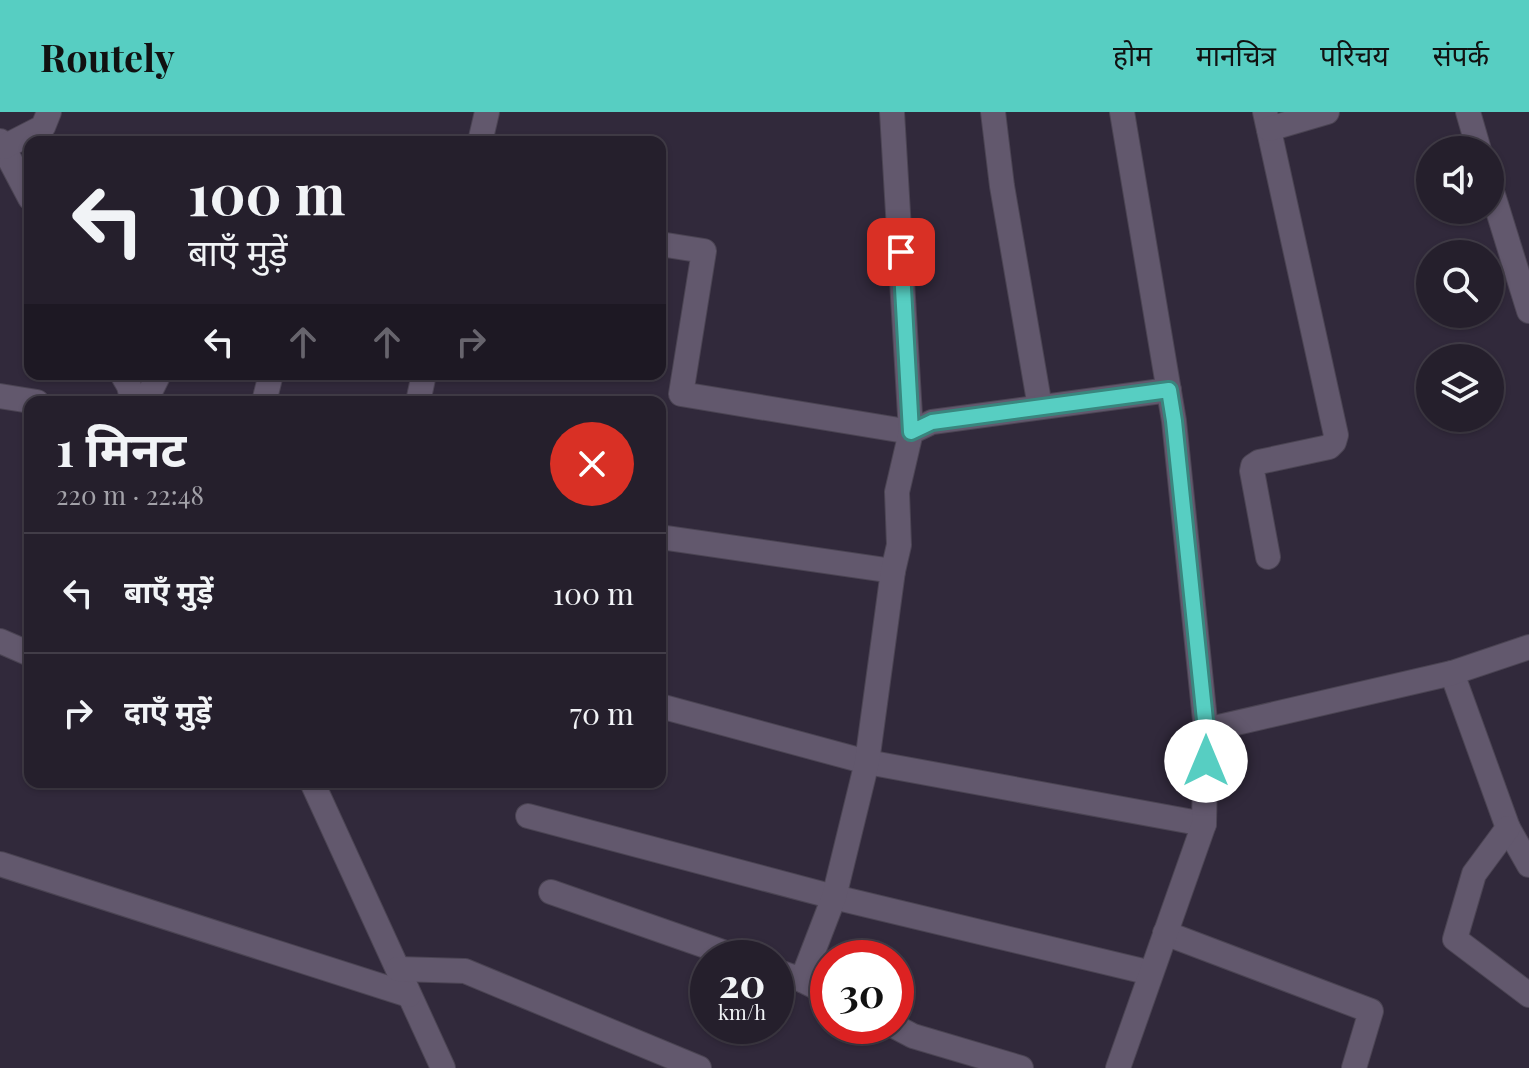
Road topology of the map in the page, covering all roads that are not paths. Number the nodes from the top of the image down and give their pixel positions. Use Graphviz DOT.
graph roads {
  1 [pos="49,112"];
  2 [pos="487,112"];
  3 [pos="892,112"];
  4 [pos="993,112"];
  5 [pos="1122,112"];
  6 [pos="1327,112"];
  7 [pos="1468,112"];
  8 [pos="1267,120"];
  9 [pos="481,136"];
  10 [pos="1475,136"];
  11 [pos="2,144"];
  12 [pos="24,186"];
  13 [pos="1503,224"];
  14 [pos="666,245"];
  15 [pos="1527,297"];
  16 [pos="1169,390"];
  17 [pos="0,396"];
  18 [pos="24,400"];
  19 [pos="1040,407"];
  20 [pos="911,432"];
  21 [pos="666,538"];
  22 [pos="1268,557"];
  23 [pos="893,571"];
  24 [pos="0,641"];
  25 [pos="1529,647"];
  26 [pos="24,651"];
  27 [pos="1452,673"];
  28 [pos="666,708"];
  29 [pos="1206,730"];
  30 [pos="867,762"];
  31 [pos="315,788"];
  32 [pos="528,816"];
  33 [pos="1204,824"];
  34 [pos="1508,828"];
  35 [pos="0,864"];
  36 [pos="1529,865"];
  37 [pos="551,892"];
  38 [pos="834,897"];
  39 [pos="1165,933"];
  40 [pos="690,941"];
  41 [pos="398,969"];
  42 [pos="1151,973"];
  43 [pos="794,977"];
  44 [pos="802,980"];
  45 [pos="810,984"];
  46 [pos="409,995"];
  47 [pos="1529,995"];
  48 [pos="914,1036"];
  49 [pos="443,1068"];
  50 [pos="699,1068"];
  51 [pos="1021,1068"];
  52 [pos="1118,1068"];
  53 [pos="1354,1068"];
  1 -- 11 [label="street"];
  2 -- 9 [label="street"];
  3 -- 20 [label="street"];
  4 -- 19 [label="street"];
  5 -- 16 [label="street"];
  6 -- 8 [label="street"];
  7 -- 10 [label="street"];
  8 -- 22 [label="street"];
  11 -- 12 [label="street"];
  13 -- 15 [label="street"];
  14 -- 20 [label="street"];
  16 -- 19 [label="street"];
  16 -- 29 [label="street"];
  17 -- 18 [label="street"];
  19 -- 20 [label="street"];
  20 -- 23 [label="street"];
  21 -- 23 [label="street"];
  23 -- 30 [label="street"];
  24 -- 26 [label="street"];
  25 -- 27 [label="street"];
  27 -- 29 [label="street"];
  27 -- 34 [label="street"];
  28 -- 30 [label="street"];
  29 -- 33 [label="street"];
  30 -- 33 [label="street"];
  30 -- 38 [label="street"];
  31 -- 41 [label="street"];
  32 -- 38 [label="street"];
  33 -- 39 [label="street"];
  34 -- 36 [label="street"];
  34 -- 47 [label="street"];
  35 -- 46 [label="street"];
  37 -- 40 [label="street"];
  38 -- 42 [label="street"];
  38 -- 44 [label="street"];
  39 -- 42 [label="street"];
  39 -- 53 [label="street"];
  41 -- 46 [label="street"];
  41 -- 50 [label="street"];
  42 -- 52 [label="street"];
  43 -- 44 [label="street"];
  44 -- 45 [label="street"];
  46 -- 49 [label="street"];
  48 -- 51 [label="street"];
}
